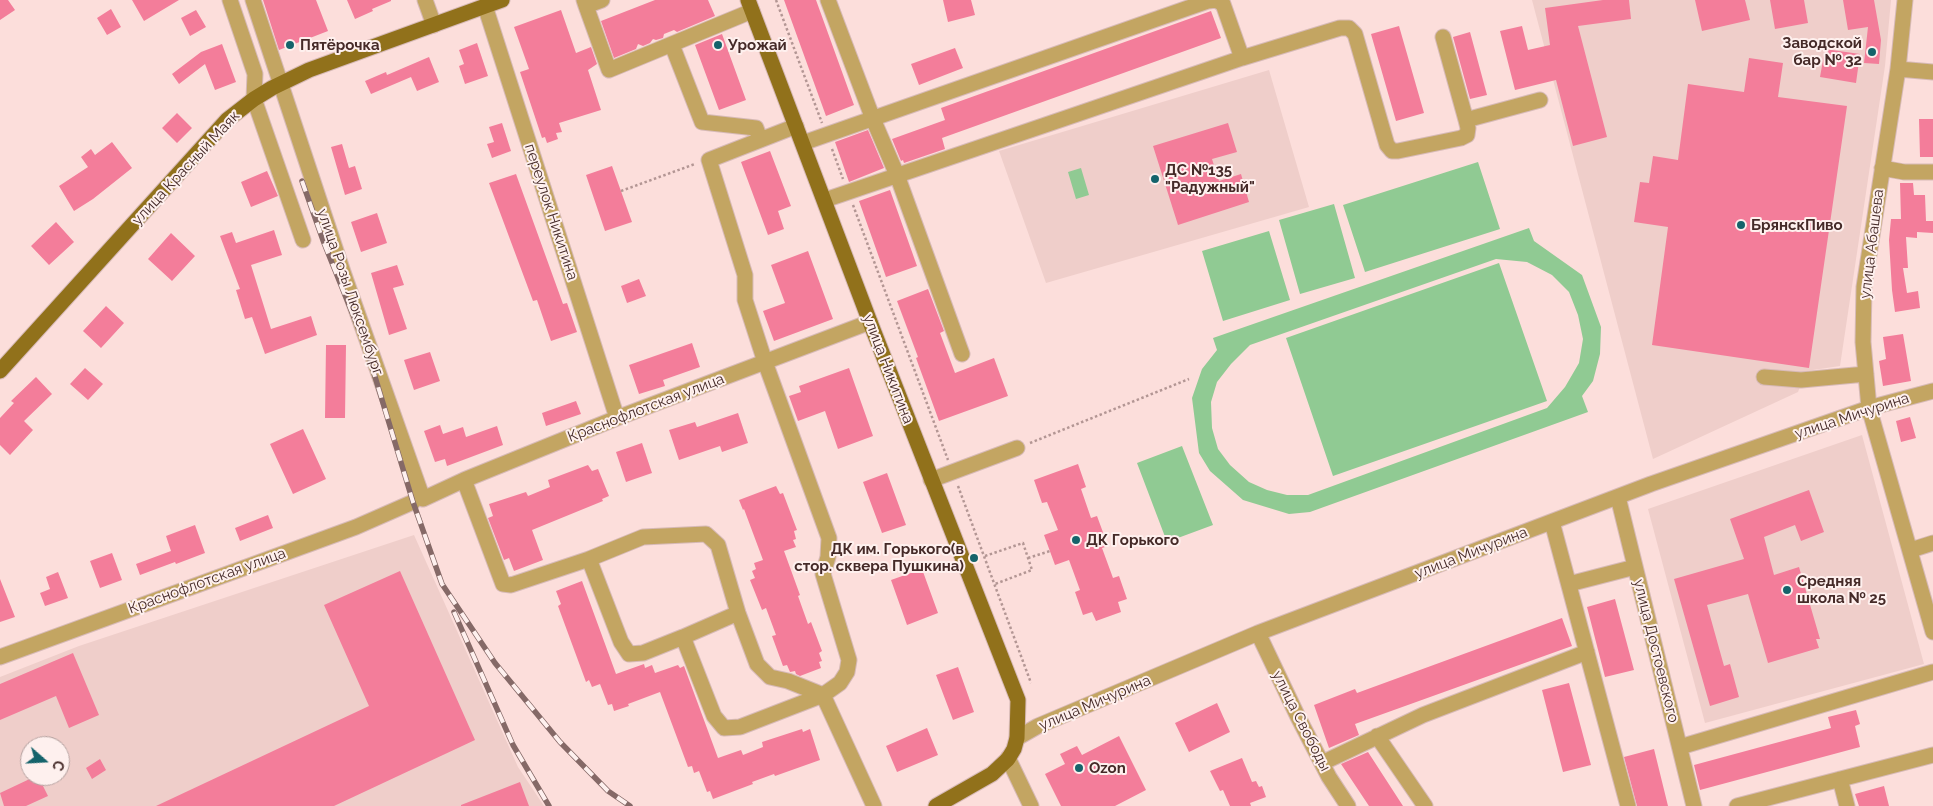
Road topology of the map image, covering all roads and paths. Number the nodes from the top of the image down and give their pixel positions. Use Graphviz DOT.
graph roads {
  1 [pos="230,0"];
  2 [pos="252,0"];
  3 [pos="425,0"];
  4 [pos="502,0"];
  5 [pos="602,0"];
  6 [pos="776,0"];
  7 [pos="828,0"];
  8 [pos="1905,0"];
  9 [pos="585,3"];
  10 [pos="750,5"];
  11 [pos="485,6"];
  12 [pos="434,24"];
  13 [pos="1443,37"];
  14 [pos="672,44"];
  15 [pos="1242,58"];
  16 [pos="1898,68"];
  17 [pos="1933,72"];
  18 [pos="280,84"];
  19 [pos="254,99"];
  20 [pos="1540,100"];
  21 [pos="873,120"];
  22 [pos="1466,120"];
  23 [pos="796,126"];
  24 [pos="826,135"];
  25 [pos="760,139"];
  26 [pos="803,143"];
  27 [pos="708,160"];
  28 [pos="1882,168"];
  29 [pos="1933,172"];
  30 [pos="897,175"];
  31 [pos="621,191"];
  32 [pos="848,192"];
  33 [pos="825,200"];
  34 [pos="303,240"];
  35 [pos="870,322"];
  36 [pos="962,354"];
  37 [pos="765,362"];
  38 [pos="0,371"];
  39 [pos="1866,374"];
  40 [pos="1764,377"];
  41 [pos="1189,379"];
  42 [pos="1933,391"];
  43 [pos="1869,408"];
  44 [pos="617,418"];
  45 [pos="1017,448"];
  46 [pos="953,472"];
  47 [pos="464,480"];
  48 [pos="931,480"];
  49 [pos="1618,497"];
  50 [pos="418,500"];
  51 [pos="1552,522"];
  52 [pos="1933,543"];
  53 [pos="1911,550"];
  54 [pos="1050,551"];
  55 [pos="985,556"];
  56 [pos="1028,558"];
  57 [pos="589,559"];
  58 [pos="1635,567"];
  59 [pos="995,584"];
  60 [pos="1569,584"];
  61 [pos="738,613"];
  62 [pos="1933,632"];
  63 [pos="1258,633"];
  64 [pos="683,637"];
  65 [pos="1587,652"];
  66 [pos="0,657"];
  67 [pos="1933,672"];
  68 [pos="1031,683"];
  69 [pos="823,695"];
  70 [pos="1377,736"];
  71 [pos="1017,738"];
  72 [pos="1680,748"];
  73 [pos="1933,755"];
  74 [pos="1008,758"];
  75 [pos="1322,762"];
  76 [pos="1840,779"];
  77 [pos="946,804"];
  78 [pos="874,806"];
  79 [pos="1031,806"];
  80 [pos="1348,806"];
  81 [pos="1425,806"];
  82 [pos="1628,806"];
  83 [pos="1694,806"];
  84 [pos="1738,806"];
  85 [pos="1846,806"];
  1 -- 19 [label="street"];
  2 -- 18 [label="street, улица Розы Люксембург"];
  3 -- 12 [label="street"];
  4 -- 11 [label="main road, улица Красный Маяк"];
  5 -- 9 [label="street"];
  6 -- 24 [label="path"];
  7 -- 21 [label="street"];
  8 -- 16 [label="street, улица Абашева"];
  9 -- 14 [label="street"];
  10 -- 14 [label="street"];
  10 -- 23 [label="main road, улица Никитина"];
  11 -- 12 [label="main road, улица Красный Маяк"];
  11 -- 44 [label="street, переулок Никитина"];
  12 -- 18 [label="main road, улица Красный Маяк"];
  13 -- 22 [label="street"];
  14 -- 25 [label="street"];
  15 -- 21 [label="street"];
  15 -- 22 [label="street"];
  15 -- 30 [label="street"];
  16 -- 17 [label="street"];
  16 -- 28 [label="street, улица Абашева"];
  18 -- 19 [label="main road, улица Красный Маяк"];
  18 -- 50 [label="street, улица Розы Люксембург"];
  19 -- 34 [label="street"];
  19 -- 38 [label="main road, улица Красный Маяк"];
  20 -- 22 [label="street"];
  21 -- 24 [label="street"];
  21 -- 30 [label="street"];
  23 -- 25 [label="street"];
  23 -- 26 [label="main road, улица Никитина"];
  24 -- 26 [label="street"];
  24 -- 32 [label="path"];
  25 -- 27 [label="street"];
  26 -- 33 [label="main road, улица Никитина"];
  27 -- 31 [label="path"];
  27 -- 37 [label="street"];
  28 -- 29 [label="street"];
  28 -- 39 [label="street, улица Абашева"];
  30 -- 32 [label="street"];
  30 -- 36 [label="street"];
  32 -- 33 [label="street"];
  32 -- 46 [label="path"];
  33 -- 35 [label="main road, улица Никитина"];
  35 -- 37 [label="street, Краснофлотская улица"];
  35 -- 48 [label="main road, улица Никитина"];
  37 -- 44 [label="street, Краснофлотская улица"];
  37 -- 69 [label="street"];
  39 -- 40 [label="street"];
  39 -- 43 [label="street, улица Абашева"];
  41 -- 45 [label="path"];
  42 -- 43 [label="street, улица Мичурина"];
  43 -- 49 [label="street, улица Мичурина"];
  43 -- 53 [label="street, улица Абашева"];
  44 -- 47 [label="street, Краснофлотская улица"];
  45 -- 46 [label="street"];
  46 -- 48 [label="street"];
  46 -- 55 [label="path"];
  47 -- 50 [label="street, Краснофлотская улица"];
  47 -- 57 [label="street"];
  48 -- 71 [label="main road, улица Никитина"];
  49 -- 51 [label="street, улица Мичурина"];
  49 -- 58 [label="street, улица Достоевского"];
  50 -- 66 [label="street, Краснофлотская улица"];
  51 -- 60 [label="street"];
  51 -- 63 [label="street, улица Мичурина"];
  52 -- 53 [label="street"];
  53 -- 62 [label="street, улица Абашева"];
  54 -- 56 [label="path"];
  55 -- 56 [label="path"];
  55 -- 59 [label="path"];
  56 -- 59 [label="path"];
  57 -- 61 [label="street"];
  57 -- 64 [label="street"];
  58 -- 60 [label="street"];
  58 -- 72 [label="street, улица Достоевского"];
  59 -- 68 [label="path"];
  60 -- 65 [label="street"];
  61 -- 64 [label="street"];
  61 -- 69 [label="street"];
  63 -- 71 [label="street, улица Мичурина"];
  63 -- 75 [label="street, улица Свободы"];
  64 -- 69 [label="street"];
  65 -- 70 [label="street"];
  65 -- 82 [label="street"];
  67 -- 72 [label="street"];
  69 -- 78 [label="street"];
  70 -- 75 [label="street"];
  70 -- 81 [label="street"];
  71 -- 74 [label="main road"];
  72 -- 83 [label="street, улица Достоевского"];
  73 -- 76 [label="street"];
  74 -- 77 [label="main road"];
  74 -- 79 [label="street"];
  75 -- 80 [label="street, улица Свободы"];
  76 -- 84 [label="street"];
  76 -- 85 [label="street"];
}
